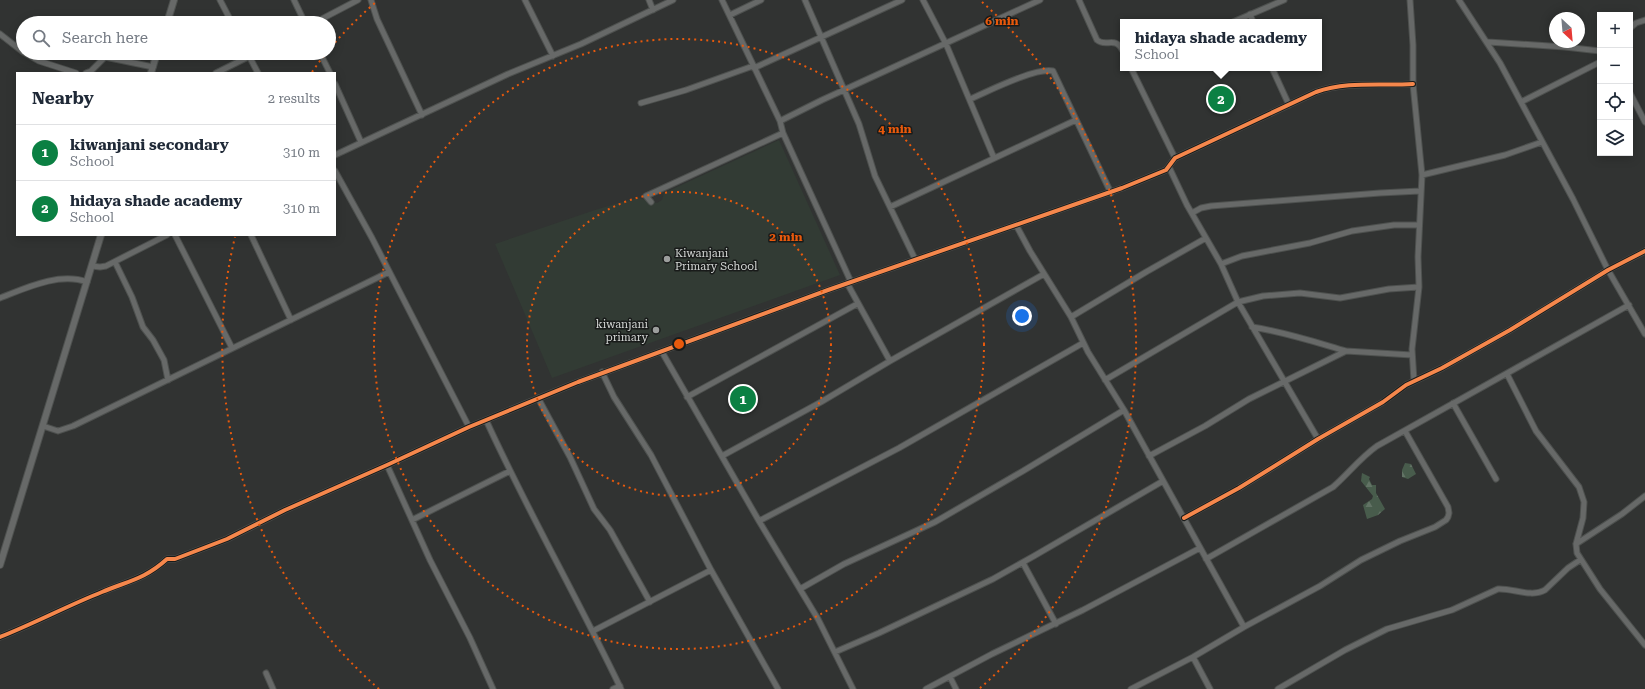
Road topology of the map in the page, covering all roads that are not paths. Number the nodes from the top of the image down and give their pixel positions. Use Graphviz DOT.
graph roads {
  1 [pos="174,0"];
  2 [pos="220,0"];
  3 [pos="294,0"];
  4 [pos="358,0"];
  5 [pos="371,0"];
  6 [pos="525,0"];
  7 [pos="649,0"];
  8 [pos="673,0"];
  9 [pos="722,0"];
  10 [pos="761,0"];
  11 [pos="805,0"];
  12 [pos="902,0"];
  13 [pos="923,0"];
  14 [pos="1040,0"];
  15 [pos="1079,0"];
  16 [pos="1284,0"];
  17 [pos="1410,0"];
  18 [pos="1459,0"];
  19 [pos="654,10"];
  20 [pos="1250,14"];
  21 [pos="730,15"];
  22 [pos="169,16"];
  23 [pos="228,16"];
  24 [pos="302,16"];
  25 [pos="327,16"];
  26 [pos="1239,19"];
  27 [pos="1252,19"];
  28 [pos="1645,20"];
  29 [pos="1633,26"];
  30 [pos="0,34"];
  31 [pos="820,38"];
  32 [pos="1488,42"];
  33 [pos="946,44"];
  34 [pos="16,46"];
  35 [pos="1120,46"];
  36 [pos="1597,51"];
  37 [pos="553,56"];
  38 [pos="37,60"];
  39 [pos="100,60"];
  40 [pos="115,60"];
  41 [pos="155,60"];
  42 [pos="240,60"];
  43 [pos="252,60"];
  44 [pos="324,60"];
  45 [pos="1597,64"];
  46 [pos="754,67"];
  47 [pos="152,70"];
  48 [pos="1133,71"];
  49 [pos="1273,71"];
  50 [pos="73,72"];
  51 [pos="88,72"];
  52 [pos="218,72"];
  53 [pos="258,72"];
  54 [pos="330,72"];
  55 [pos="1413,84"];
  56 [pos="336,86"];
  57 [pos="844,90"];
  58 [pos="970,99"];
  59 [pos="1633,99"];
  60 [pos="1520,102"];
  61 [pos="641,103"];
  62 [pos="1289,105"];
  63 [pos="422,115"];
  64 [pos="1076,120"];
  65 [pos="780,121"];
  66 [pos="1645,122"];
  67 [pos="783,133"];
  68 [pos="361,142"];
  69 [pos="1542,142"];
  70 [pos="336,154"];
  71 [pos="994,158"];
  72 [pos="1175,158"];
  73 [pos="1169,167"];
  74 [pos="336,173"];
  75 [pos="1422,175"];
  76 [pos="1420,191"];
  77 [pos="1111,192"];
  78 [pos="651,202"];
  79 [pos="890,207"];
  80 [pos="1192,213"];
  81 [pos="1016,225"];
  82 [pos="1419,225"];
  83 [pos="101,236"];
  84 [pos="165,236"];
  85 [pos="176,236"];
  86 [pos="251,236"];
  87 [pos="1206,238"];
  88 [pos="1645,251"];
  89 [pos="915,259"];
  90 [pos="114,262"];
  91 [pos="1220,264"];
  92 [pos="92,266"];
  93 [pos="1608,270"];
  94 [pos="389,272"];
  95 [pos="1044,274"];
  96 [pos="87,282"];
  97 [pos="849,282"];
  98 [pos="1419,287"];
  99 [pos="0,298"];
  100 [pos="1238,302"];
  101 [pos="857,304"];
  102 [pos="1629,305"];
  103 [pos="1071,318"];
  104 [pos="291,320"];
  105 [pos="1252,327"];
  106 [pos="1645,334"];
  107 [pos="1083,343"];
  108 [pos="232,348"];
  109 [pos="1346,351"];
  110 [pos="662,352"];
  111 [pos="1412,355"];
  112 [pos="890,361"];
  113 [pos="602,372"];
  114 [pos="1507,374"];
  115 [pos="168,380"];
  116 [pos="1105,380"];
  117 [pos="1414,381"];
  118 [pos="1285,382"];
  119 [pos="687,397"];
  120 [pos="538,398"];
  121 [pos="1453,403"];
  122 [pos="1124,410"];
  123 [pos="486,420"];
  124 [pos="43,426"];
  125 [pos="469,427"];
  126 [pos="1405,431"];
  127 [pos="1318,439"];
  128 [pos="722,456"];
  129 [pos="1149,456"];
  130 [pos="387,465"];
  131 [pos="510,471"];
  132 [pos="1496,479"];
  133 [pos="1163,481"];
  134 [pos="1645,496"];
  135 [pos="1184,518"];
  136 [pos="412,520"];
  137 [pos="759,521"];
  138 [pos="1576,544"];
  139 [pos="1200,548"];
  140 [pos="1206,559"];
  141 [pos="1580,560"];
  142 [pos="1023,562"];
  143 [pos="0,565"];
  144 [pos="711,570"];
  145 [pos="800,589"];
  146 [pos="650,602"];
  147 [pos="1056,624"];
  148 [pos="1244,627"];
  149 [pos="593,631"];
  150 [pos="0,637"];
  151 [pos="1645,644"];
  152 [pos="835,652"];
  153 [pos="1193,657"];
  154 [pos="266,673"];
  155 [pos="950,677"];
  156 [pos="621,687"];
  157 [pos="274,689"];
  158 [pos="493,689"];
  159 [pos="613,689"];
  160 [pos="778,689"];
  161 [pos="853,689"];
  162 [pos="926,689"];
  163 [pos="956,689"];
  164 [pos="1131,689"];
  165 [pos="1210,689"];
  166 [pos="1278,689"];
  1 -- 22 [label="street"];
  2 -- 23 [label="street"];
  3 -- 24 [label="street"];
  4 -- 25 [label="street"];
  5 -- 63 [label="street"];
  6 -- 37 [label="street"];
  7 -- 19 [label="street"];
  8 -- 19 [label="street"];
  9 -- 21 [label="street"];
  10 -- 21 [label="street"];
  11 -- 31 [label="street"];
  12 -- 31 [label="street"];
  13 -- 33 [label="street"];
  14 -- 33 [label="street"];
  15 -- 35 [label="street"];
  16 -- 20 [label="street"];
  17 -- 55 [label="street"];
  18 -- 32 [label="street"];
  19 -- 37 [label="street"];
  20 -- 26 [label="street"];
  20 -- 27 [label="street"];
  21 -- 46 [label="street"];
  28 -- 29 [label="street"];
  30 -- 34 [label="street"];
  31 -- 46 [label="street"];
  31 -- 57 [label="street"];
  32 -- 36 [label="street"];
  32 -- 60 [label="street"];
  33 -- 57 [label="street"];
  33 -- 58 [label="street"];
  37 -- 63 [label="street"];
  38 -- 50 [label="street"];
  39 -- 51 [label="street"];
  40 -- 47 [label="street"];
  41 -- 47 [label="street"];
  42 -- 52 [label="street"];
  43 -- 53 [label="street"];
  44 -- 54 [label="street"];
  45 -- 60 [label="street"];
  46 -- 61 [label="street"];
  46 -- 65 [label="street"];
  48 -- 72 [label="street"];
  49 -- 62 [label="street"];
  55 -- 62 [label="street"];
  55 -- 75 [label="street"];
  56 -- 68 [label="street"];
  57 -- 65 [label="street"];
  57 -- 79 [label="street"];
  58 -- 64 [label="street"];
  58 -- 71 [label="street"];
  59 -- 66 [label="street"];
  60 -- 69 [label="street"];
  62 -- 72 [label="street"];
  63 -- 68 [label="street"];
  64 -- 71 [label="street"];
  64 -- 77 [label="street"];
  65 -- 67 [label="street"];
  67 -- 78 [label="street"];
  67 -- 97 [label="street"];
  68 -- 70 [label="street"];
  69 -- 75 [label="street"];
  69 -- 93 [label="street"];
  71 -- 79 [label="street"];
  72 -- 73 [label="street"];
  73 -- 77 [label="street"];
  73 -- 80 [label="street"];
  74 -- 94 [label="street"];
  75 -- 76 [label="street"];
  76 -- 80 [label="street"];
  76 -- 82 [label="street"];
  77 -- 81 [label="street"];
  79 -- 89 [label="street"];
  80 -- 87 [label="street"];
  81 -- 89 [label="street"];
  81 -- 95 [label="street"];
  82 -- 91 [label="street"];
  82 -- 98 [label="street"];
  83 -- 92 [label="street"];
  84 -- 90 [label="street"];
  85 -- 108 [label="street"];
  86 -- 104 [label="street"];
  87 -- 91 [label="street"];
  87 -- 103 [label="street"];
  88 -- 93 [label="street"];
  89 -- 97 [label="street"];
  90 -- 92 [label="street"];
  90 -- 115 [label="street"];
  91 -- 100 [label="street"];
  92 -- 96 [label="street"];
  93 -- 102 [label="street"];
  93 -- 117 [label="street"];
  94 -- 104 [label="street"];
  94 -- 125 [label="street"];
  95 -- 103 [label="street"];
  95 -- 112 [label="street"];
  96 -- 99 [label="street"];
  96 -- 124 [label="street"];
  97 -- 101 [label="street"];
  97 -- 110 [label="street"];
  98 -- 100 [label="street"];
  98 -- 111 [label="street"];
  100 -- 105 [label="street"];
  100 -- 116 [label="street"];
  101 -- 112 [label="street"];
  101 -- 119 [label="street"];
  102 -- 106 [label="street"];
  102 -- 114 [label="street"];
  103 -- 107 [label="street"];
  104 -- 108 [label="street"];
  105 -- 109 [label="street"];
  105 -- 118 [label="street"];
  107 -- 116 [label="street"];
  107 -- 137 [label="street"];
  108 -- 115 [label="street"];
  109 -- 111 [label="street"];
  109 -- 118 [label="street"];
  110 -- 113 [label="street"];
  110 -- 119 [label="street"];
  111 -- 117 [label="street"];
  112 -- 128 [label="street"];
  113 -- 120 [label="street"];
  113 -- 144 [label="street"];
  114 -- 121 [label="street"];
  114 -- 138 [label="street"];
  115 -- 124 [label="street"];
  116 -- 122 [label="street"];
  117 -- 127 [label="street"];
  118 -- 127 [label="street"];
  118 -- 129 [label="street"];
  119 -- 128 [label="street"];
  120 -- 123 [label="street"];
  120 -- 146 [label="street"];
  121 -- 126 [label="street"];
  121 -- 132 [label="street"];
  122 -- 129 [label="street"];
  122 -- 145 [label="street"];
  123 -- 125 [label="street"];
  123 -- 131 [label="street"];
  124 -- 143 [label="street"];
  125 -- 130 [label="street"];
  126 -- 140 [label="street"];
  126 -- 148 [label="street"];
  127 -- 135 [label="street"];
  128 -- 137 [label="street"];
  129 -- 133 [label="street"];
  130 -- 136 [label="street"];
  130 -- 150 [label="street"];
  131 -- 136 [label="street"];
  131 -- 149 [label="street"];
  133 -- 135 [label="street"];
  133 -- 142 [label="street"];
  134 -- 138 [label="street"];
  135 -- 139 [label="street"];
  136 -- 158 [label="street"];
  137 -- 145 [label="street"];
  138 -- 141 [label="street"];
  139 -- 140 [label="street"];
  139 -- 147 [label="street"];
  140 -- 148 [label="street"];
  141 -- 151 [label="street"];
  141 -- 166 [label="street"];
  142 -- 147 [label="street"];
  142 -- 152 [label="street"];
  144 -- 146 [label="street"];
  144 -- 160 [label="street"];
  145 -- 152 [label="street"];
  146 -- 149 [label="street"];
  147 -- 155 [label="street"];
  148 -- 153 [label="street"];
  149 -- 156 [label="street"];
  152 -- 161 [label="street"];
  153 -- 164 [label="street"];
  153 -- 165 [label="street"];
  154 -- 157 [label="street"];
  155 -- 162 [label="street"];
  155 -- 163 [label="street"];
  156 -- 159 [label="street"];
}
